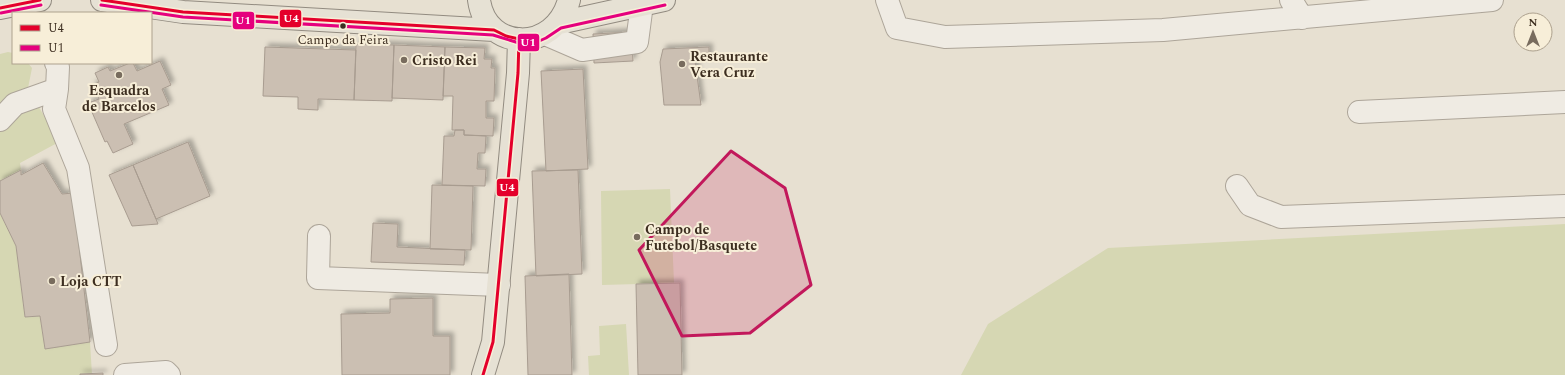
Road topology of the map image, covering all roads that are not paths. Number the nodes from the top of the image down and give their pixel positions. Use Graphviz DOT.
graph roads {
  1 [pos="102,0"];
  2 [pos="479,0"];
  3 [pos="569,0"];
  4 [pos="664,0"];
  5 [pos="887,0"];
  6 [pos="1492,0"];
  7 [pos="642,4"];
  8 [pos="39,5"];
  9 [pos="0,8"];
  10 [pos="1297,9"];
  11 [pos="552,29"];
  12 [pos="494,30"];
  13 [pos="519,39"];
  14 [pos="56,64"];
  15 [pos="57,89"];
  16 [pos="1565,102"];
  17 [pos="1359,112"];
  18 [pos="0,120"];
  19 [pos="1237,186"];
  20 [pos="1565,206"];
  21 [pos="319,236"];
  22 [pos="499,285"];
  23 [pos="106,345"];
  24 [pos="125,375"];
  25 [pos="170,375"];
  26 [pos="483,375"];
  1 -- 12 [label="main road"];
  2 -- 12 [label="main road"];
  3 -- 11 [label="main road"];
  4 -- 7 [label="main road"];
  5 -- 10 [label="street"];
  6 -- 10 [label="street"];
  7 -- 11 [label="main road"];
  7 -- 11 [label="street"];
  8 -- 9 [label="main road"];
  11 -- 13 [label="main road"];
  12 -- 13 [label="main road"];
  13 -- 22 [label="main road"];
  14 -- 15 [label="street"];
  15 -- 18 [label="street"];
  15 -- 23 [label="street"];
  16 -- 17 [label="street"];
  19 -- 20 [label="street"];
  21 -- 22 [label="street"];
  22 -- 26 [label="main road"];
  24 -- 25 [label="street"];
}
